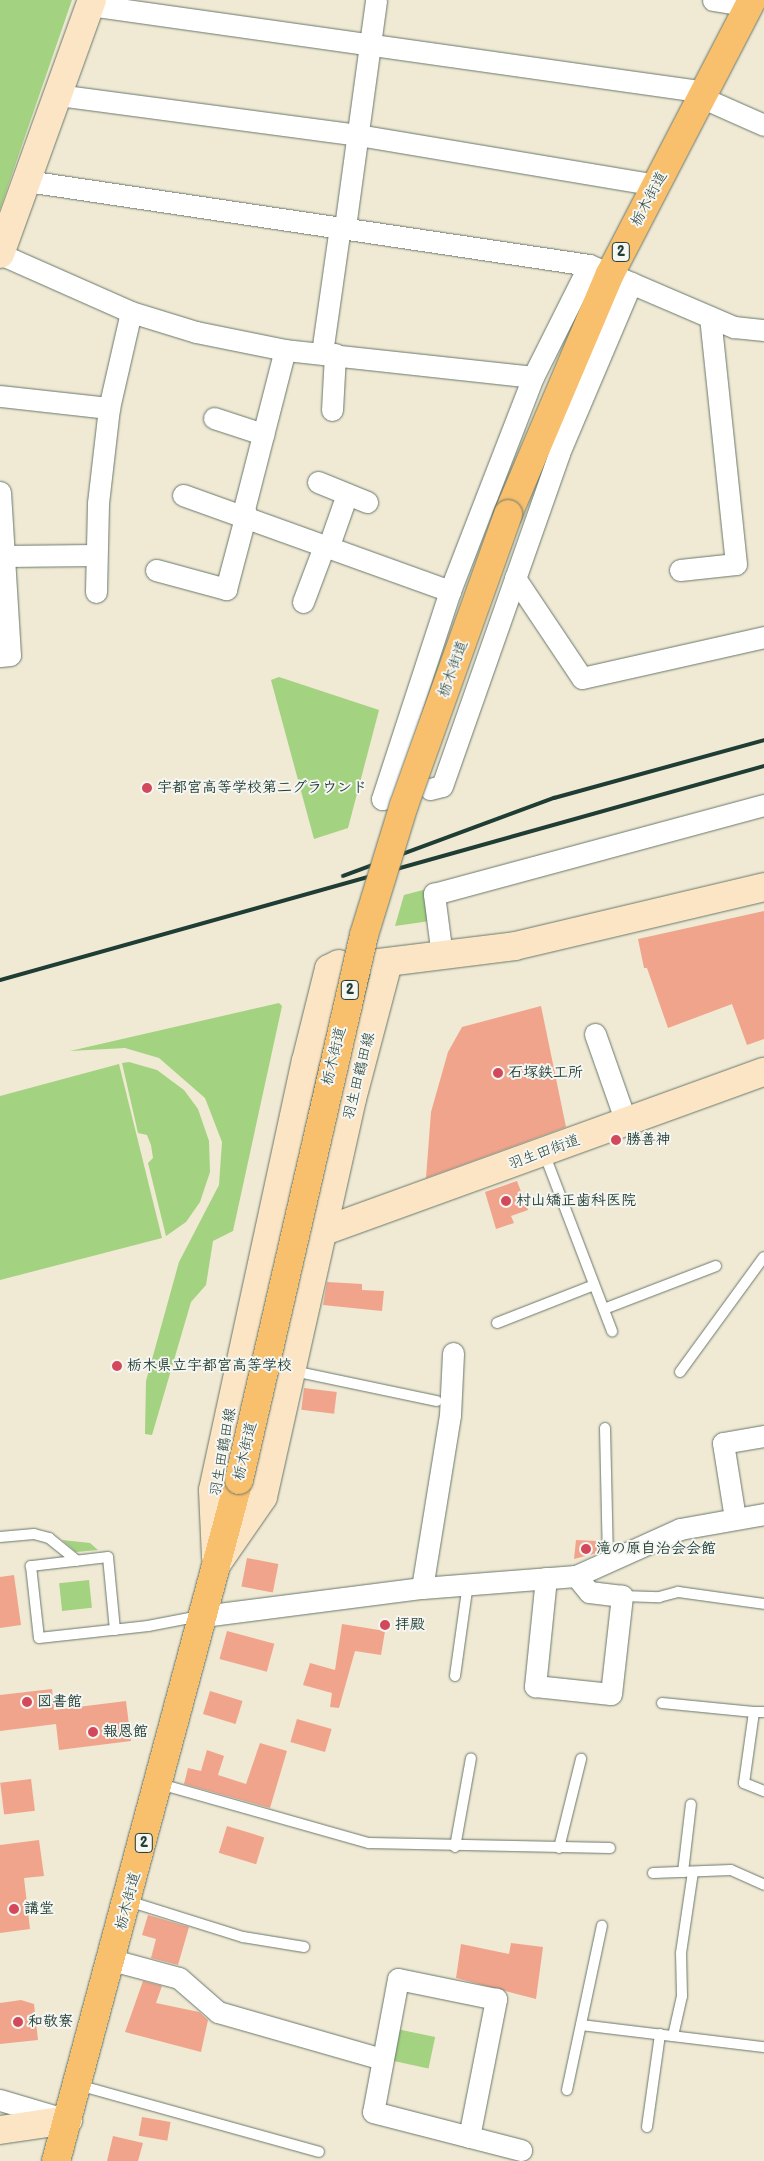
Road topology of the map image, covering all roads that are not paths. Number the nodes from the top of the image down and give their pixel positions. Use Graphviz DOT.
graph roads {
  1 [pos="376,0"];
  2 [pos="714,0"];
  3 [pos="91,2"];
  4 [pos="751,3"];
  5 [pos="370,43"];
  6 [pos="58,94"];
  7 [pos="705,95"];
  8 [pos="764,125"];
  9 [pos="358,135"];
  10 [pos="27,181"];
  11 [pos="656,185"];
  12 [pos="343,226"];
  13 [pos="0,254"];
  14 [pos="610,274"];
  15 [pos="131,312"];
  16 [pos="710,317"];
  17 [pos="764,330"];
  18 [pos="285,350"];
  19 [pos="328,353"];
  20 [pos="533,377"];
  21 [pos="0,396"];
  22 [pos="109,408"];
  23 [pos="332,410"];
  24 [pos="214,418"];
  25 [pos="263,434"];
  26 [pos="318,482"];
  27 [pos="0,492"];
  28 [pos="347,494"];
  29 [pos="183,495"];
  30 [pos="367,502"];
  31 [pos="244,514"];
  32 [pos="326,547"];
  33 [pos="4,556"];
  34 [pos="96,556"];
  35 [pos="156,570"];
  36 [pos="680,570"];
  37 [pos="515,578"];
  38 [pos="450,591"];
  39 [pos="96,592"];
  40 [pos="303,602"];
  41 [pos="764,637"];
  42 [pos="0,656"];
  43 [pos="430,789"];
  44 [pos="390,798"];
  45 [pos="764,805"];
  46 [pos="764,887"];
  47 [pos="442,956"];
  48 [pos="339,964"];
  49 [pos="595,1034"];
  50 [pos="764,1072"];
  51 [pos="626,1122"];
  52 [pos="543,1152"];
  53 [pos="324,1231"];
  54 [pos="764,1257"];
  55 [pos="716,1266"];
  56 [pos="594,1285"];
  57 [pos="604,1309"];
  58 [pos="497,1323"];
  59 [pos="612,1331"];
  60 [pos="453,1353"];
  61 [pos="292,1371"];
  62 [pos="680,1372"];
  63 [pos="436,1401"];
  64 [pos="604,1428"];
  65 [pos="764,1436"];
  66 [pos="764,1514"];
  67 [pos="735,1518"];
  68 [pos="0,1537"];
  69 [pos="77,1561"];
  70 [pos="608,1561"];
  71 [pos="216,1566"];
  72 [pos="576,1576"];
  73 [pos="546,1578"];
  74 [pos="468,1584"];
  75 [pos="422,1588"];
  76 [pos="622,1596"];
  77 [pos="764,1604"];
  78 [pos="203,1616"];
  79 [pos="115,1630"];
  80 [pos="455,1676"];
  81 [pos="662,1703"];
  82 [pos="759,1712"];
  83 [pos="471,1758"];
  84 [pos="581,1759"];
  85 [pos="160,1784"];
  86 [pos="764,1791"];
  87 [pos="691,1804"];
  88 [pos="455,1848"];
  89 [pos="559,1848"];
  90 [pos="610,1848"];
  91 [pos="688,1872"];
  92 [pos="654,1873"];
  93 [pos="764,1885"];
  94 [pos="128,1902"];
  95 [pos="602,1926"];
  96 [pos="304,1947"];
  97 [pos="112,1960"];
  98 [pos="580,2024"];
  99 [pos="660,2034"];
  100 [pos="673,2036"];
  101 [pos="764,2047"];
  102 [pos="382,2059"];
  103 [pos="77,2085"];
  104 [pos="567,2090"];
  105 [pos="0,2100"];
  106 [pos="68,2120"];
  107 [pos="647,2127"];
  108 [pos="0,2130"];
  109 [pos="469,2137"];
  110 [pos="521,2150"];
  111 [pos="319,2152"];
  112 [pos="56,2161"];
  1 -- 5 [label="street"];
  2 -- 4 [label="street"];
  3 -- 5 [label="street"];
  3 -- 6 [label="main road"];
  4 -- 7 [label="main road, 栃木街道 / 2"];
  5 -- 7 [label="street"];
  5 -- 9 [label="street"];
  6 -- 9 [label="street"];
  6 -- 10 [label="main road"];
  7 -- 8 [label="street"];
  7 -- 11 [label="main road, 栃木街道 / 2"];
  9 -- 11 [label="street"];
  9 -- 12 [label="street"];
  10 -- 12 [label="street"];
  10 -- 13 [label="main road"];
  11 -- 14 [label="main road, 栃木街道 / 2"];
  12 -- 14 [label="street"];
  12 -- 19 [label="street"];
  13 -- 15 [label="street"];
  14 -- 16 [label="street"];
  14 -- 20 [label="street"];
  14 -- 37 [label="street"];
  14 -- 71 [label="main road, 栃木街道 / 2, bridge"];
  15 -- 18 [label="street"];
  15 -- 22 [label="street"];
  16 -- 17 [label="street"];
  16 -- 36 [label="street"];
  18 -- 19 [label="street"];
  18 -- 25 [label="street"];
  19 -- 20 [label="street"];
  19 -- 23 [label="street"];
  20 -- 38 [label="street"];
  21 -- 22 [label="street"];
  22 -- 34 [label="street"];
  24 -- 25 [label="street"];
  25 -- 31 [label="street"];
  26 -- 28 [label="street"];
  27 -- 33 [label="street"];
  28 -- 30 [label="street"];
  28 -- 32 [label="street"];
  29 -- 31 [label="street"];
  31 -- 32 [label="street"];
  31 -- 35 [label="street"];
  32 -- 38 [label="street"];
  32 -- 40 [label="street"];
  33 -- 34 [label="street"];
  33 -- 42 [label="street"];
  34 -- 39 [label="street"];
  37 -- 41 [label="street"];
  37 -- 43 [label="street"];
  38 -- 44 [label="street"];
  45 -- 47 [label="street"];
  46 -- 47 [label="main road, 羽生田鶴田線"];
  47 -- 53 [label="main road, 羽生田鶴田線"];
  48 -- 71 [label="main road, 羽生田鶴田線"];
  49 -- 51 [label="street"];
  50 -- 51 [label="main road, 羽生田街道"];
  51 -- 52 [label="main road, 羽生田街道"];
  52 -- 53 [label="main road, 羽生田街道"];
  52 -- 56 [label="lane"];
  53 -- 61 [label="main road, 羽生田鶴田線"];
  54 -- 62 [label="lane"];
  55 -- 57 [label="lane"];
  56 -- 57 [label="lane"];
  56 -- 58 [label="lane"];
  57 -- 59 [label="lane"];
  60 -- 75 [label="street"];
  61 -- 63 [label="lane"];
  61 -- 71 [label="main road, 羽生田鶴田線"];
  64 -- 70 [label="lane"];
  65 -- 67 [label="street"];
  66 -- 67 [label="street"];
  67 -- 70 [label="street"];
  68 -- 69 [label="lane"];
  69 -- 79 [label="lane"];
  69 -- 79 [label="lane"];
  70 -- 72 [label="street"];
  71 -- 78 [label="main road, 栃木街道 / 2"];
  72 -- 73 [label="street"];
  72 -- 76 [label="street"];
  73 -- 74 [label="street"];
  73 -- 76 [label="street"];
  74 -- 75 [label="street"];
  74 -- 80 [label="lane"];
  75 -- 78 [label="street"];
  76 -- 77 [label="lane"];
  78 -- 79 [label="lane"];
  78 -- 85 [label="main road, 栃木街道 / 2"];
  81 -- 82 [label="lane"];
  82 -- 86 [label="lane"];
  83 -- 88 [label="lane"];
  84 -- 89 [label="lane"];
  85 -- 88 [label="lane"];
  85 -- 94 [label="main road, 栃木街道 / 2"];
  87 -- 91 [label="lane"];
  88 -- 89 [label="lane"];
  89 -- 90 [label="lane"];
  91 -- 92 [label="lane"];
  91 -- 93 [label="lane"];
  91 -- 100 [label="lane"];
  94 -- 96 [label="lane"];
  94 -- 97 [label="main road, 栃木街道 / 2"];
  95 -- 98 [label="lane"];
  97 -- 102 [label="street"];
  97 -- 103 [label="main road, 栃木街道 / 2"];
  98 -- 99 [label="lane"];
  98 -- 104 [label="lane"];
  99 -- 100 [label="lane"];
  99 -- 107 [label="lane"];
  100 -- 101 [label="lane"];
  102 -- 109 [label="street"];
  102 -- 109 [label="street"];
  103 -- 106 [label="main road, 栃木街道 / 2"];
  103 -- 111 [label="lane"];
  105 -- 106 [label="street"];
  106 -- 108 [label="main road"];
  106 -- 112 [label="main road, 栃木街道 / 2"];
  109 -- 110 [label="street"];
}
